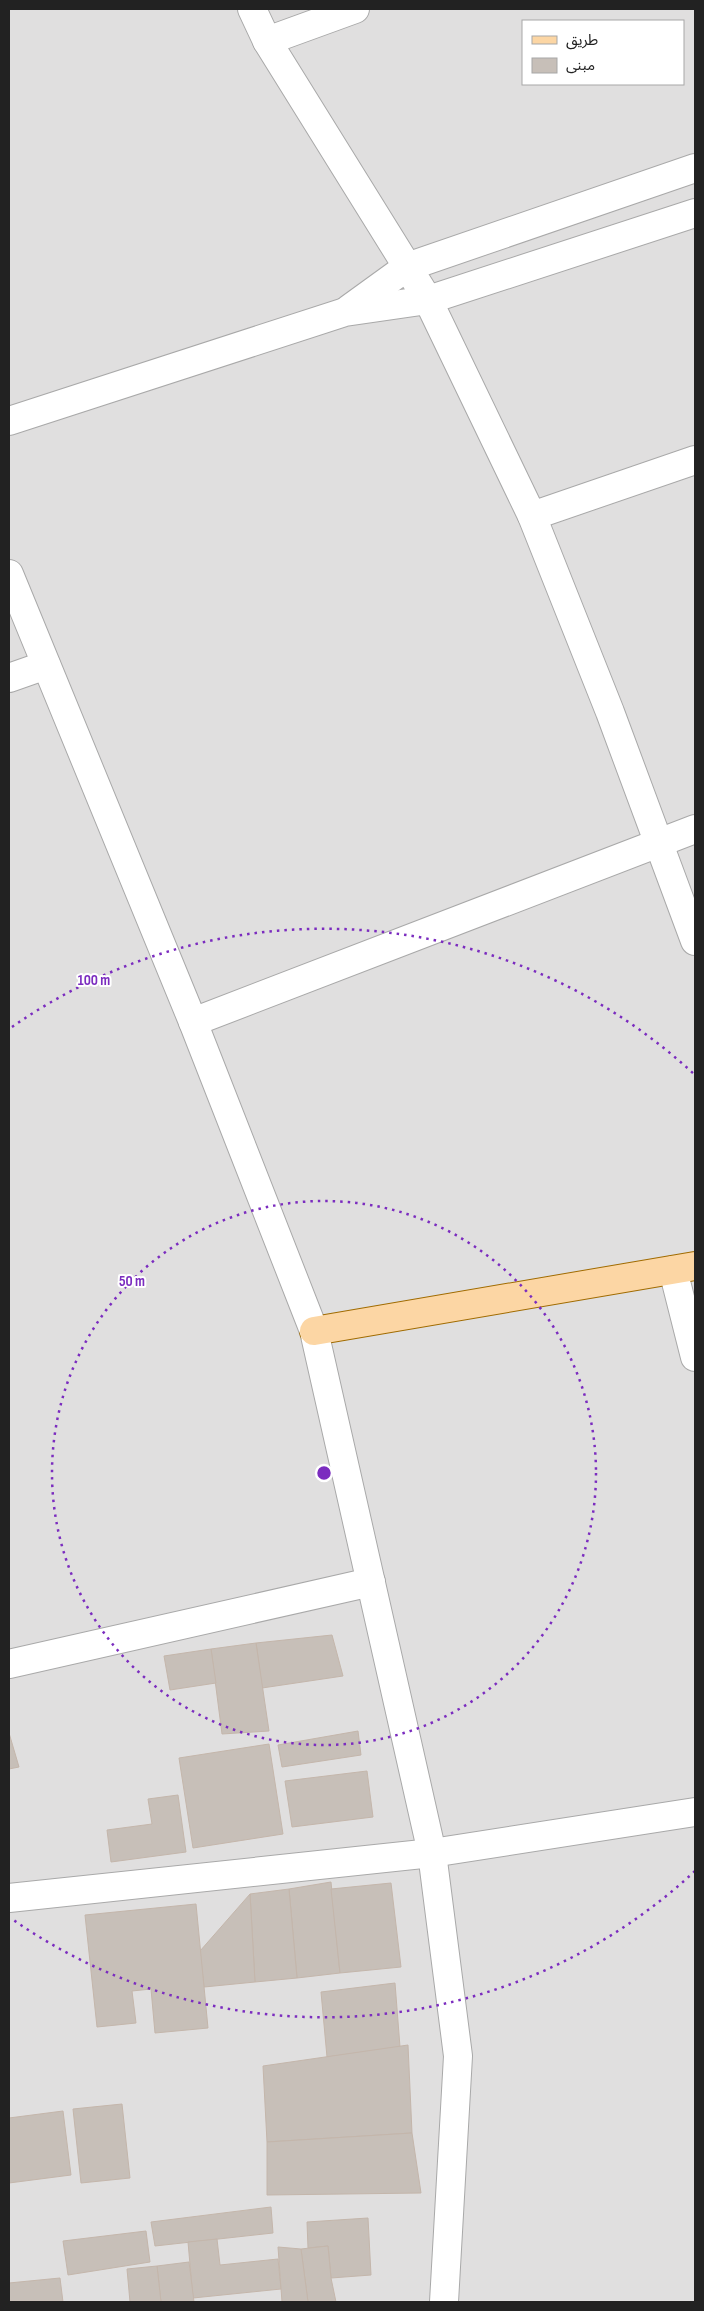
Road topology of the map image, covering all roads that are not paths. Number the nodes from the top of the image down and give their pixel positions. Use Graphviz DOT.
graph roads {
  1 [pos="252,9"];
  2 [pos="355,9"];
  3 [pos="267,41"];
  4 [pos="695,168"];
  5 [pos="695,213"];
  6 [pos="407,267"];
  7 [pos="428,300"];
  8 [pos="345,312"];
  9 [pos="9,421"];
  10 [pos="695,460"];
  11 [pos="532,516"];
  12 [pos="9,574"];
  13 [pos="46,665"];
  14 [pos="9,678"];
  15 [pos="695,829"];
  16 [pos="659,844"];
  17 [pos="695,941"];
  18 [pos="193,1022"];
  19 [pos="684,1268"];
  20 [pos="314,1331"];
  21 [pos="695,1357"];
  22 [pos="371,1582"];
  23 [pos="9,1664"];
  24 [pos="695,1812"];
  25 [pos="432,1852"];
  26 [pos="9,1898"];
  27 [pos="444,2302"];
  1 -- 3 [label="street"];
  2 -- 3 [label="street"];
  3 -- 6 [label="street"];
  4 -- 6 [label="street"];
  5 -- 7 [label="street"];
  6 -- 7 [label="street"];
  6 -- 8 [label="street"];
  7 -- 8 [label="street"];
  7 -- 11 [label="street"];
  8 -- 9 [label="street"];
  10 -- 11 [label="street"];
  11 -- 16 [label="street"];
  12 -- 13 [label="street"];
  13 -- 14 [label="street"];
  13 -- 18 [label="street"];
  15 -- 16 [label="street"];
  16 -- 17 [label="street"];
  16 -- 18 [label="street"];
  18 -- 20 [label="street"];
  19 -- 20 [label="main road"];
  19 -- 21 [label="street"];
  20 -- 22 [label="street"];
  22 -- 23 [label="street"];
  22 -- 25 [label="street"];
  24 -- 25 [label="street"];
  25 -- 26 [label="street"];
  25 -- 27 [label="street"];
}
